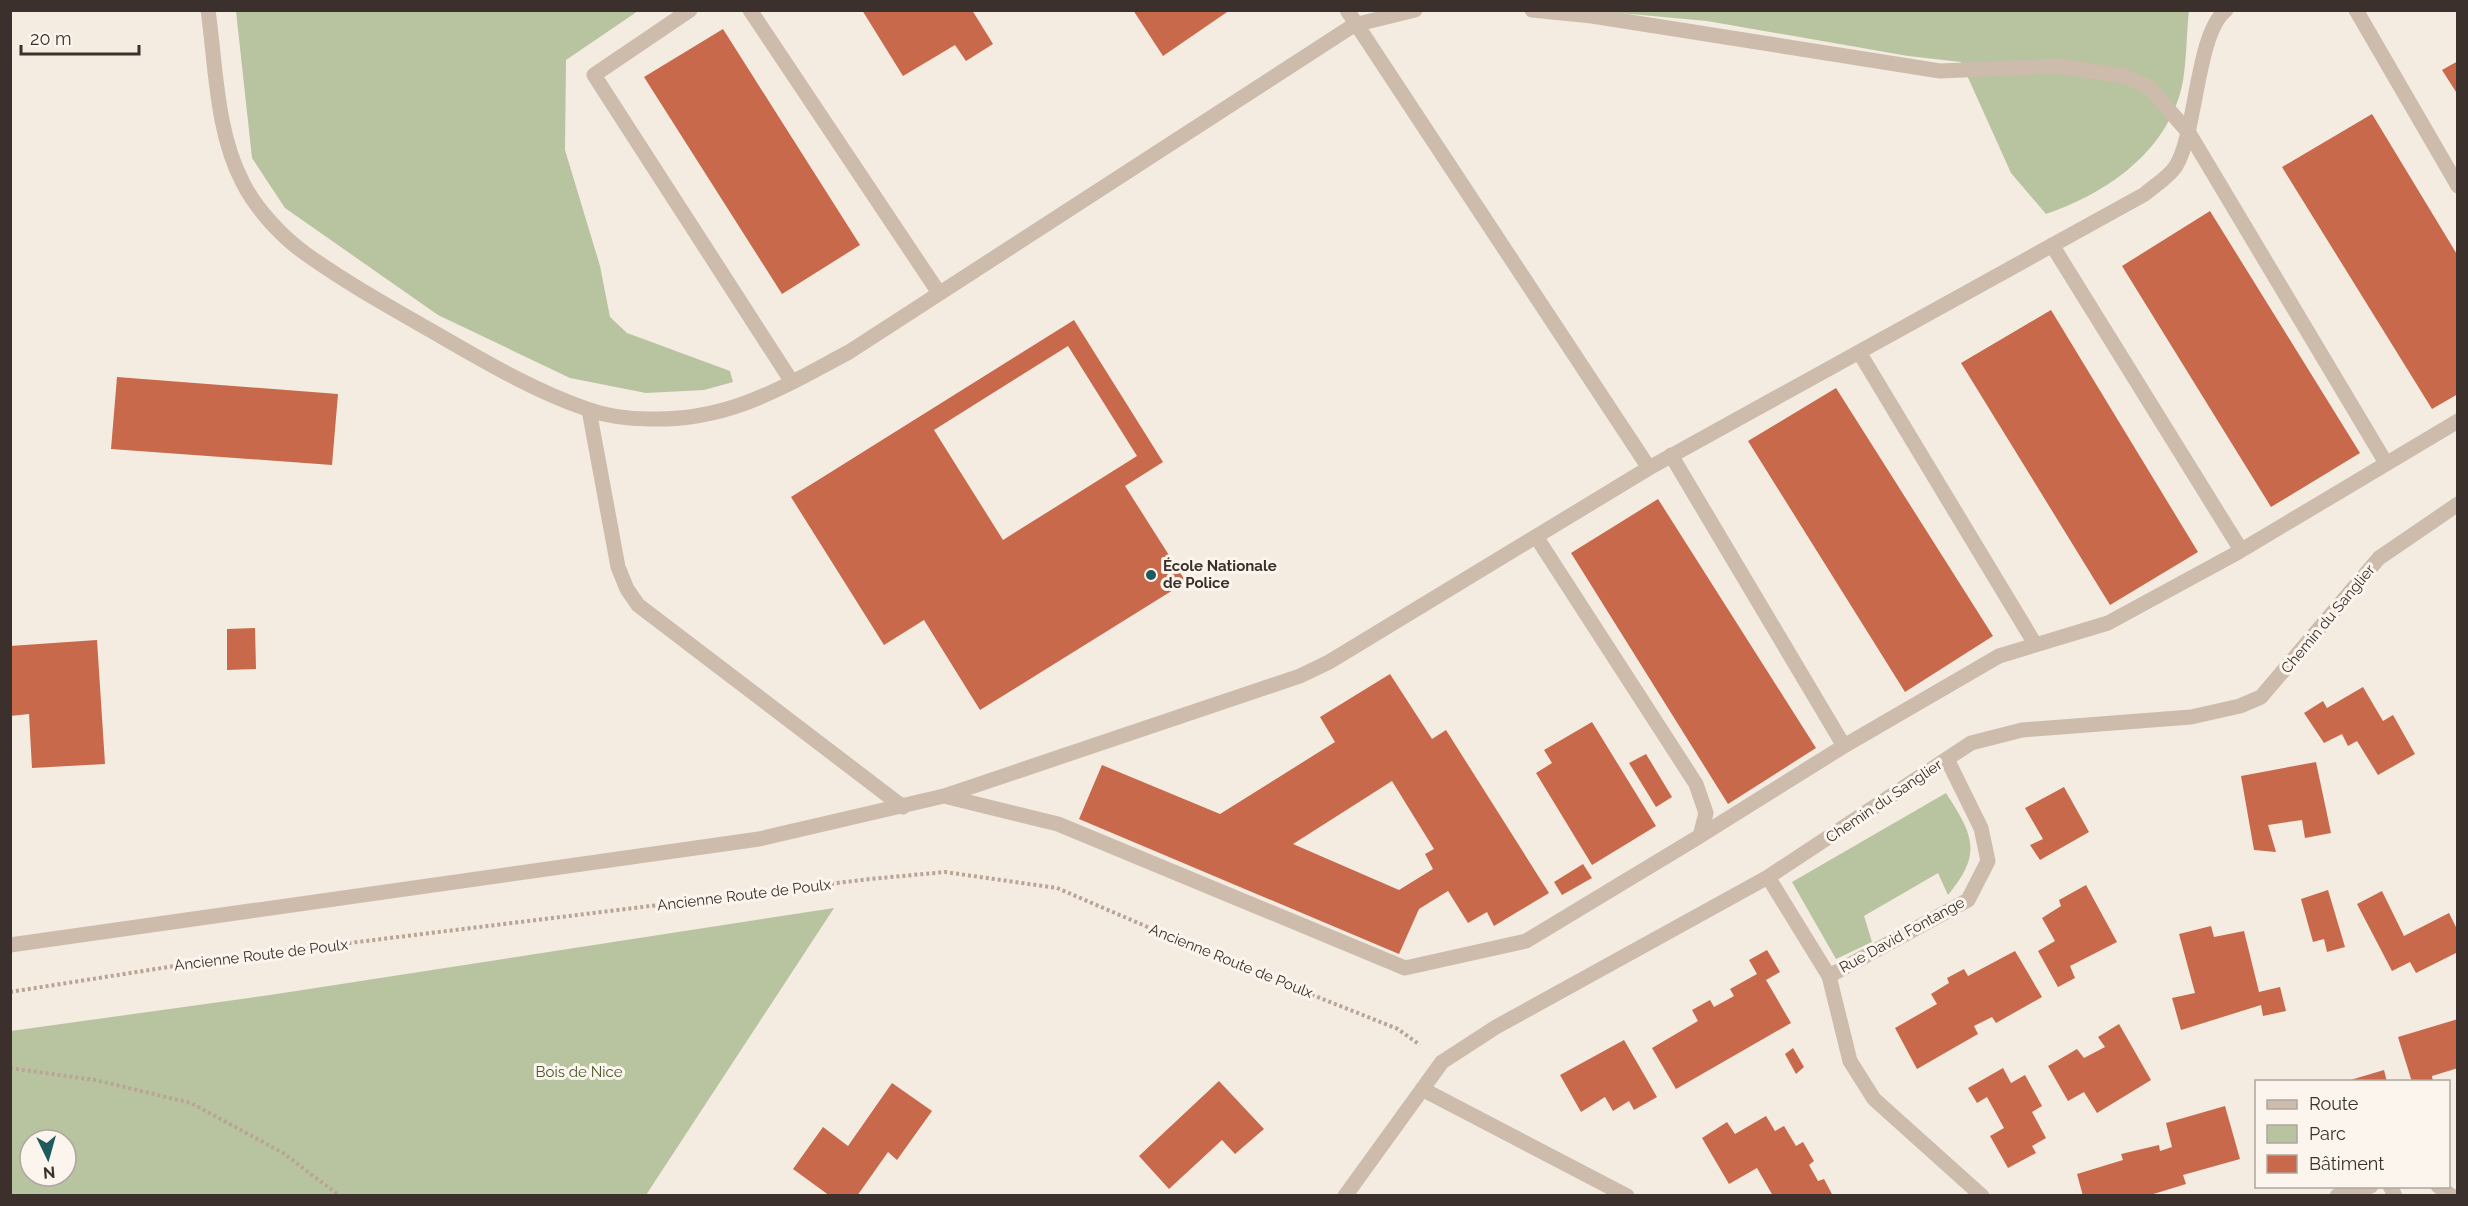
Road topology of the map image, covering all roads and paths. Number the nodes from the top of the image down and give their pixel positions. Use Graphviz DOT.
graph roads {
  1 [pos="208,10"];
  2 [pos="690,10"];
  3 [pos="750,10"];
  4 [pos="1415,10"];
  5 [pos="1532,10"];
  6 [pos="2226,10"];
  7 [pos="2356,10"];
  8 [pos="1351,17"];
  9 [pos="2189,133"];
  10 [pos="2457,186"];
  11 [pos="2052,245"];
  12 [pos="939,292"];
  13 [pos="1859,352"];
  14 [pos="792,382"];
  15 [pos="589,410"];
  16 [pos="2457,421"];
  17 [pos="1671,456"];
  18 [pos="2386,463"];
  19 [pos="1649,468"];
  20 [pos="2457,504"];
  21 [pos="1537,538"];
  22 [pos="2241,550"];
  23 [pos="2034,644"];
  24 [pos="1844,746"];
  25 [pos="1947,759"];
  26 [pos="944,796"];
  27 [pos="903,807"];
  28 [pos="1700,836"];
  29 [pos="1768,878"];
  30 [pos="10,945"];
  31 [pos="1829,976"];
  32 [pos="10,992"];
  33 [pos="1442,1062"];
  34 [pos="10,1068"];
  35 [pos="1422,1089"];
  36 [pos="2364,1188"];
  37 [pos="340,1196"];
  38 [pos="1345,1196"];
  39 [pos="1627,1196"];
  40 [pos="1982,1196"];
  41 [pos="2337,1196"];
  1 -- 15 [label="street"];
  2 -- 14 [label="street"];
  3 -- 12 [label="street"];
  4 -- 8 [label="street"];
  5 -- 9 [label="street"];
  6 -- 9 [label="street"];
  7 -- 10 [label="street"];
  8 -- 12 [label="street"];
  8 -- 19 [label="street"];
  9 -- 11 [label="street"];
  9 -- 18 [label="street"];
  11 -- 13 [label="street"];
  11 -- 22 [label="street"];
  12 -- 14 [label="street"];
  13 -- 17 [label="street"];
  13 -- 23 [label="street"];
  14 -- 15 [label="street"];
  15 -- 27 [label="street"];
  16 -- 18 [label="street"];
  17 -- 19 [label="street"];
  17 -- 24 [label="street"];
  18 -- 22 [label="street"];
  19 -- 21 [label="street"];
  20 -- 25 [label="street, Chemin du Sanglier"];
  21 -- 26 [label="street"];
  21 -- 28 [label="street"];
  22 -- 23 [label="street"];
  23 -- 24 [label="street"];
  24 -- 28 [label="street"];
  25 -- 29 [label="street, Chemin du Sanglier"];
  25 -- 31 [label="street, Rue David Fontange"];
  26 -- 27 [label="street"];
  26 -- 28 [label="street"];
  27 -- 30 [label="street"];
  29 -- 31 [label="street, Rue David Fontange"];
  29 -- 33 [label="street, Chemin du Sanglier"];
  31 -- 40 [label="street, Rue David Fontange"];
  32 -- 33 [label="path, Ancienne Route de Poulx"];
  33 -- 35 [label="street, Chemin du Sanglier"];
  34 -- 37 [label="path"];
  35 -- 38 [label="street, Chemin du Sanglier"];
  35 -- 39 [label="street"];
  36 -- 41 [label="street"];
}
